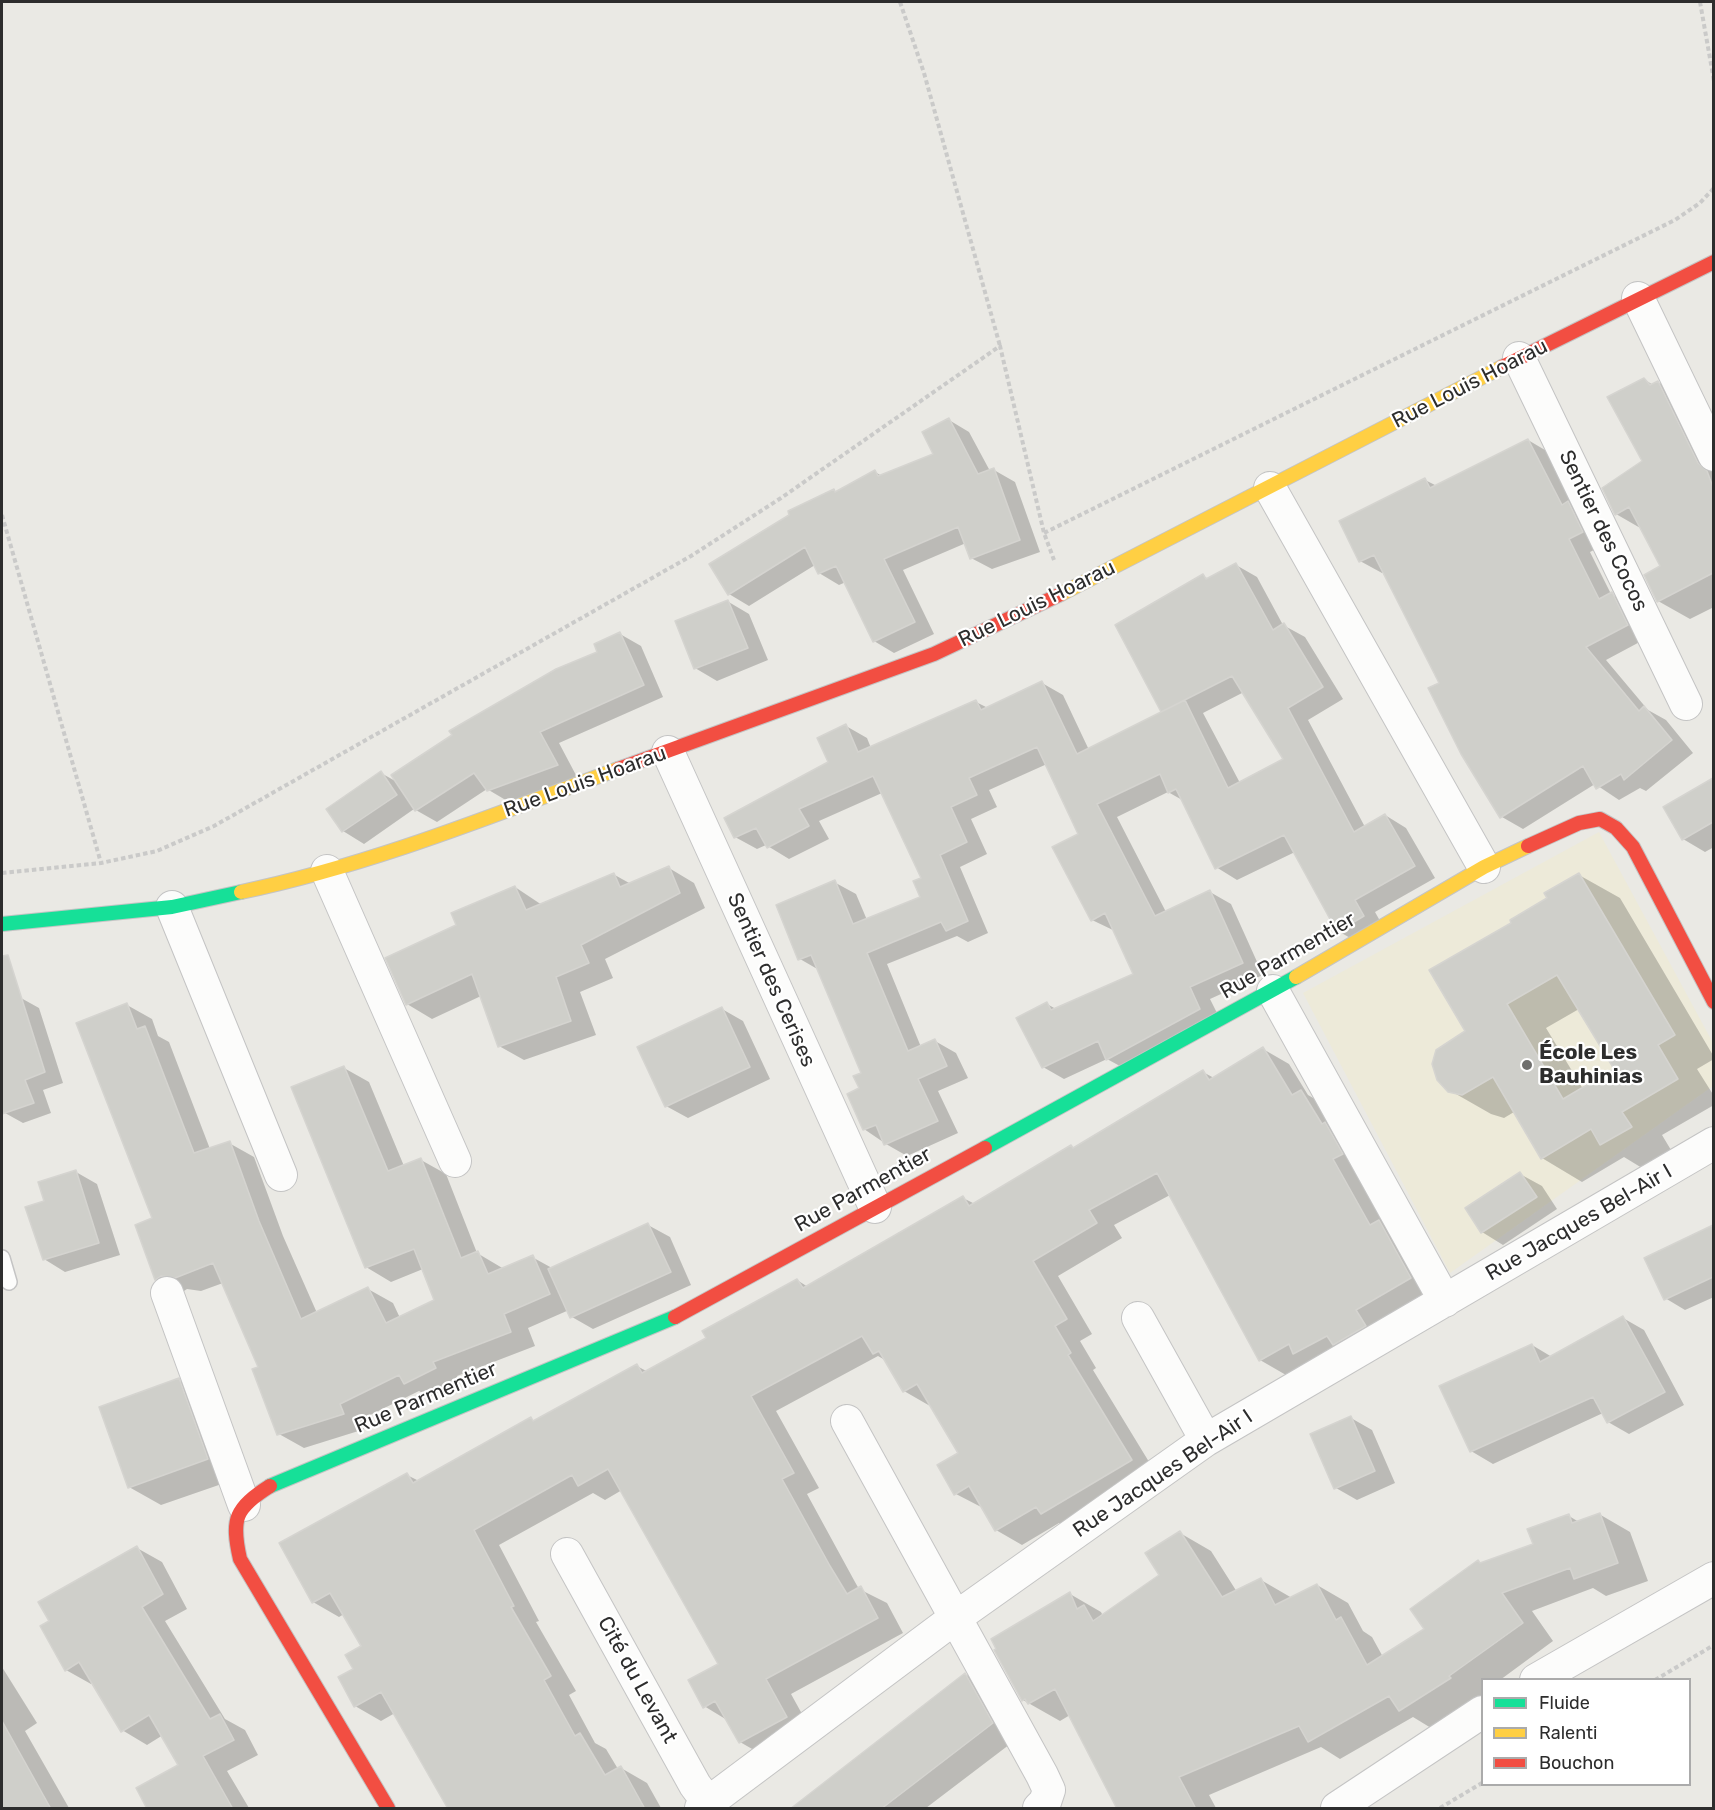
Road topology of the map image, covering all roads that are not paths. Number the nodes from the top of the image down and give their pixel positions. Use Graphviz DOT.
graph roads {
  1 [pos="1713,262"];
  2 [pos="1638,298"];
  3 [pos="1519,358"];
  4 [pos="1713,455"];
  5 [pos="1270,488"];
  6 [pos="1686,704"];
  7 [pos="668,752"];
  8 [pos="1484,867"];
  9 [pos="327,871"];
  10 [pos="172,907"];
  11 [pos="2,924"];
  12 [pos="1273,991"];
  13 [pos="1713,1002"];
  14 [pos="1713,1143"];
  15 [pos="455,1161"];
  16 [pos="281,1175"];
  17 [pos="875,1207"];
  18 [pos="2,1258"];
  19 [pos="9,1282"];
  20 [pos="167,1293"];
  21 [pos="1445,1301"];
  22 [pos="1138,1317"];
  23 [pos="847,1420"];
  24 [pos="1206,1440"];
  25 [pos="244,1505"];
  26 [pos="567,1554"];
  27 [pos="1713,1578"];
  28 [pos="955,1618"];
  29 [pos="1539,1678"];
  30 [pos="1481,1713"];
  31 [pos="705,1806"];
  32 [pos="388,1809"];
  33 [pos="1039,1809"];
  34 [pos="1337,1809"];
  1 -- 2 [label="street, Rue Louis Hoarau"];
  2 -- 3 [label="street, Rue Louis Hoarau"];
  2 -- 4 [label="street"];
  3 -- 5 [label="street, Rue Louis Hoarau"];
  3 -- 6 [label="street, Sentier des Cocos"];
  5 -- 7 [label="street, Rue Louis Hoarau"];
  5 -- 8 [label="street"];
  7 -- 9 [label="street, Rue Louis Hoarau"];
  7 -- 17 [label="street, Sentier des Cerises"];
  8 -- 12 [label="street, Rue Parmentier"];
  8 -- 13 [label="street, Rue Parmentier"];
  9 -- 10 [label="street, Rue Louis Hoarau"];
  9 -- 15 [label="street"];
  10 -- 11 [label="street, Rue Louis Hoarau"];
  10 -- 16 [label="street"];
  12 -- 17 [label="street, Rue Parmentier"];
  12 -- 21 [label="street"];
  14 -- 21 [label="street, Rue Jacques Bel-Air I"];
  17 -- 25 [label="street, Rue Parmentier"];
  18 -- 19 [label="lane"];
  20 -- 25 [label="street"];
  21 -- 24 [label="street, Rue Jacques Bel-Air I"];
  22 -- 24 [label="street"];
  23 -- 28 [label="street"];
  24 -- 28 [label="street, Rue Jacques Bel-Air I"];
  25 -- 32 [label="street"];
  26 -- 31 [label="street, Cité du Levant"];
  27 -- 29 [label="street"];
  28 -- 31 [label="street, Rue Jacques Bel-Air I"];
  28 -- 33 [label="street"];
  30 -- 34 [label="street"];
}
